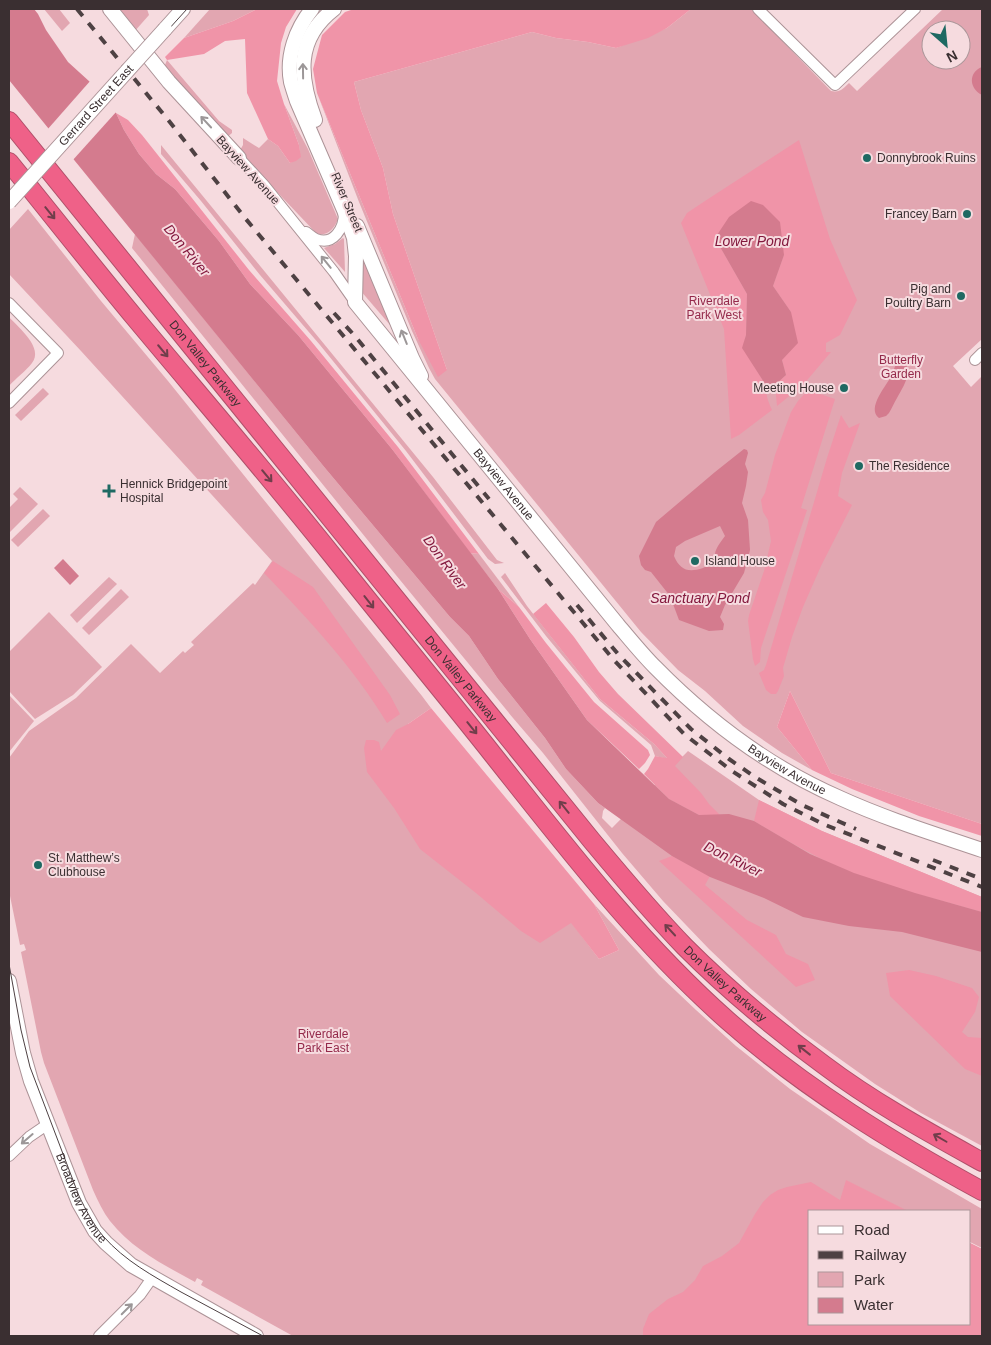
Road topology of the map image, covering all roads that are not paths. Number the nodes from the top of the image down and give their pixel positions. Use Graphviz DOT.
graph roads {
  1 [pos="110,9"];
  2 [pos="183,9"];
  3 [pos="312,9"];
  4 [pos="334,9"];
  5 [pos="758,9"];
  6 [pos="915,9"];
  7 [pos="9,122"];
  8 [pos="239,158"];
  9 [pos="9,162"];
  10 [pos="9,202"];
  11 [pos="344,210"];
  12 [pos="295,224"];
  13 [pos="9,302"];
  14 [pos="355,302"];
  15 [pos="432,397"];
  16 [pos="9,403"];
  17 [pos="982,850"];
  18 [pos="9,981"];
  19 [pos="48,1124"];
  20 [pos="9,1156"];
  21 [pos="982,1162"];
  22 [pos="982,1191"];
  23 [pos="152,1278"];
  24 [pos="99,1336"];
  25 [pos="256,1336"];
  8 -- 1 [label="main road, Bayview Avenue, one-way"];
  2 -- 10 [label="main road, Gerrard Street East, bridge"];
  3 -- 11 [label="main road, River Street"];
  15 -- 4 [label="main road, River Street, one-way"];
  5 -- 6 [label="street"];
  21 -- 7 [label="highway, Don Valley Parkway, one-way"];
  8 -- 12 [label="street, Bayview Avenue"];
  9 -- 22 [label="highway, Don Valley Parkway, one-way"];
  11 -- 12 [label="street, River Street"];
  11 -- 14 [label="main road, River Street"];
  14 -- 12 [label="street, Bayview Avenue, one-way"];
  13 -- 16 [label="street"];
  14 -- 15 [label="main road, Bayview Avenue"];
  15 -- 17 [label="main road, Bayview Avenue"];
  18 -- 19 [label="main road, Broadview Avenue"];
  19 -- 20 [label="street, one-way"];
  19 -- 23 [label="main road, Broadview Avenue"];
  24 -- 23 [label="street, one-way"];
  23 -- 25 [label="main road, Broadview Avenue"];
}
